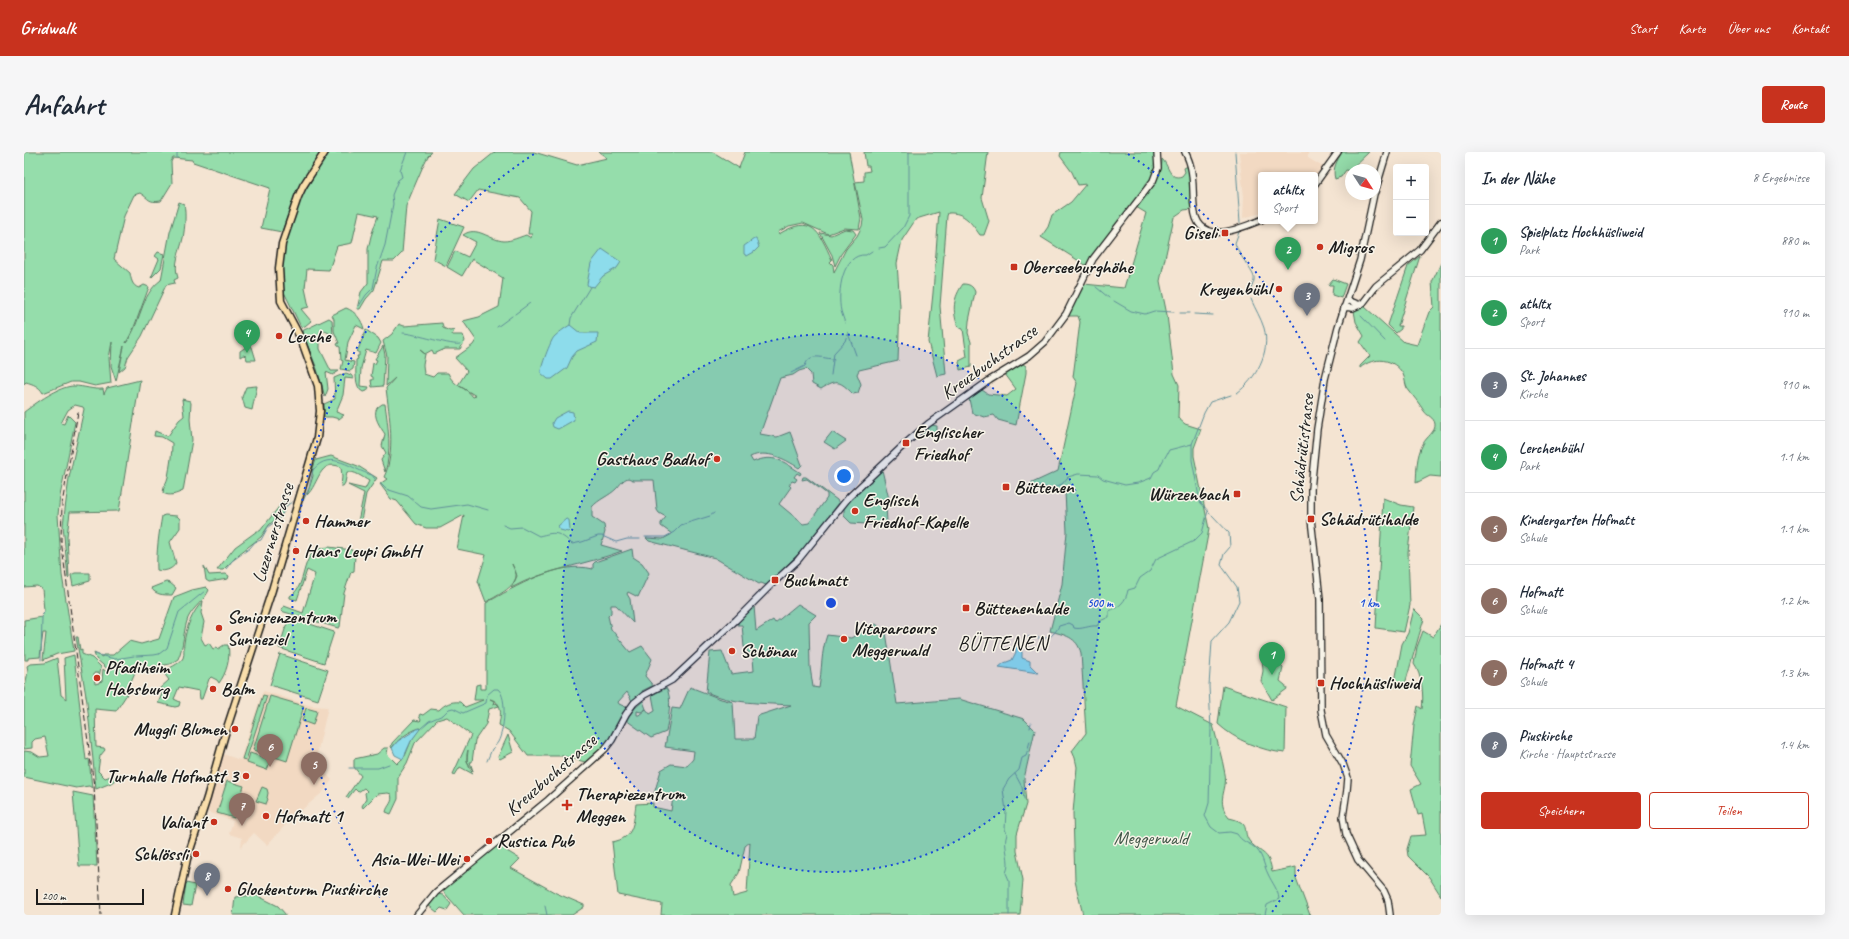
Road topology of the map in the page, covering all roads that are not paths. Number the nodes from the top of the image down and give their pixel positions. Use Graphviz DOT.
graph roads {
  1 [pos="325,152"];
  2 [pos="1157,152"];
  3 [pos="1185,152"];
  4 [pos="1338,152"];
  5 [pos="1387,152"];
  6 [pos="1381,172"];
  7 [pos="1318,180"];
  8 [pos="1373,200"];
  9 [pos="1258,221"];
  10 [pos="1441,222"];
  11 [pos="1347,300"];
  12 [pos="1360,305"];
  13 [pos="1344,307"];
  14 [pos="175,915"];
  15 [pos="417,915"];
  16 [pos="1389,915"];
  1 -- 14 [label="main road, Luzernerstrasse"];
  2 -- 15 [label="street, Kreuzbuchstrasse"];
  3 -- 9 [label="street"];
  4 -- 7 [label="street"];
  5 -- 6 [label="street, Schädrütistrasse"];
  8 -- 11 [label="street, Schädrütistrasse"];
  10 -- 12 [label="street"];
  11 -- 12 [label="street"];
  11 -- 13 [label="street, Schädrütistrasse"];
  12 -- 13 [label="street"];
  13 -- 16 [label="street, Schädrütistrasse"];
}
